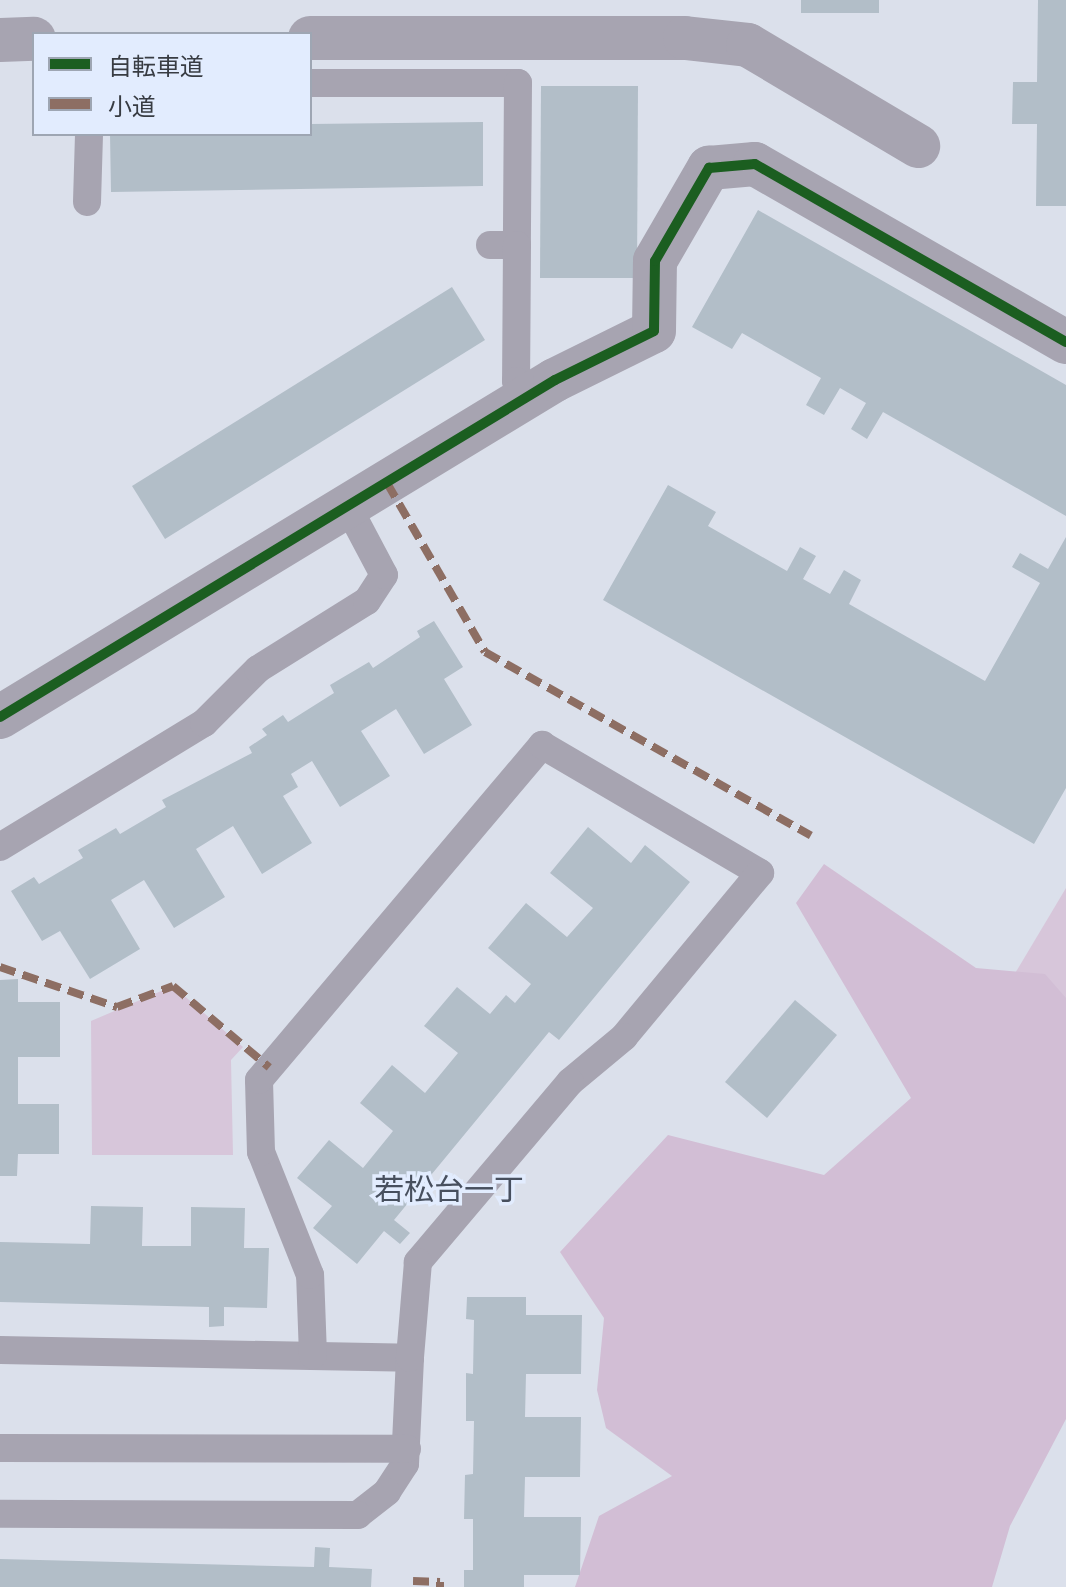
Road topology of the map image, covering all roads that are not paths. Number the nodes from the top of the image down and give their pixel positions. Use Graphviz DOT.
graph roads {
  1 [pos="312,38"];
  2 [pos="32,39"];
  3 [pos="0,40"];
  4 [pos="312,83"];
  5 [pos="89,136"];
  6 [pos="918,146"];
  7 [pos="87,202"];
  8 [pos="1066,342"];
  9 [pos="523,400"];
  10 [pos="347,505"];
  11 [pos="11,701"];
  12 [pos="0,847"];
  13 [pos="0,1350"];
  14 [pos="313,1355"];
  15 [pos="410,1358"];
  16 [pos="0,1448"];
  17 [pos="407,1449"];
  18 [pos="0,1514"];
  1 -- 6 [label="street"];
  2 -- 3 [label="street"];
  4 -- 9 [label="lane"];
  5 -- 7 [label="lane"];
  8 -- 9 [label="street"];
  9 -- 10 [label="street"];
  10 -- 11 [label="street"];
  10 -- 12 [label="lane"];
  13 -- 14 [label="lane"];
  14 -- 15 [label="lane"];
  14 -- 15 [label="lane"];
  15 -- 17 [label="lane"];
  16 -- 17 [label="lane"];
  17 -- 18 [label="lane"];
}
